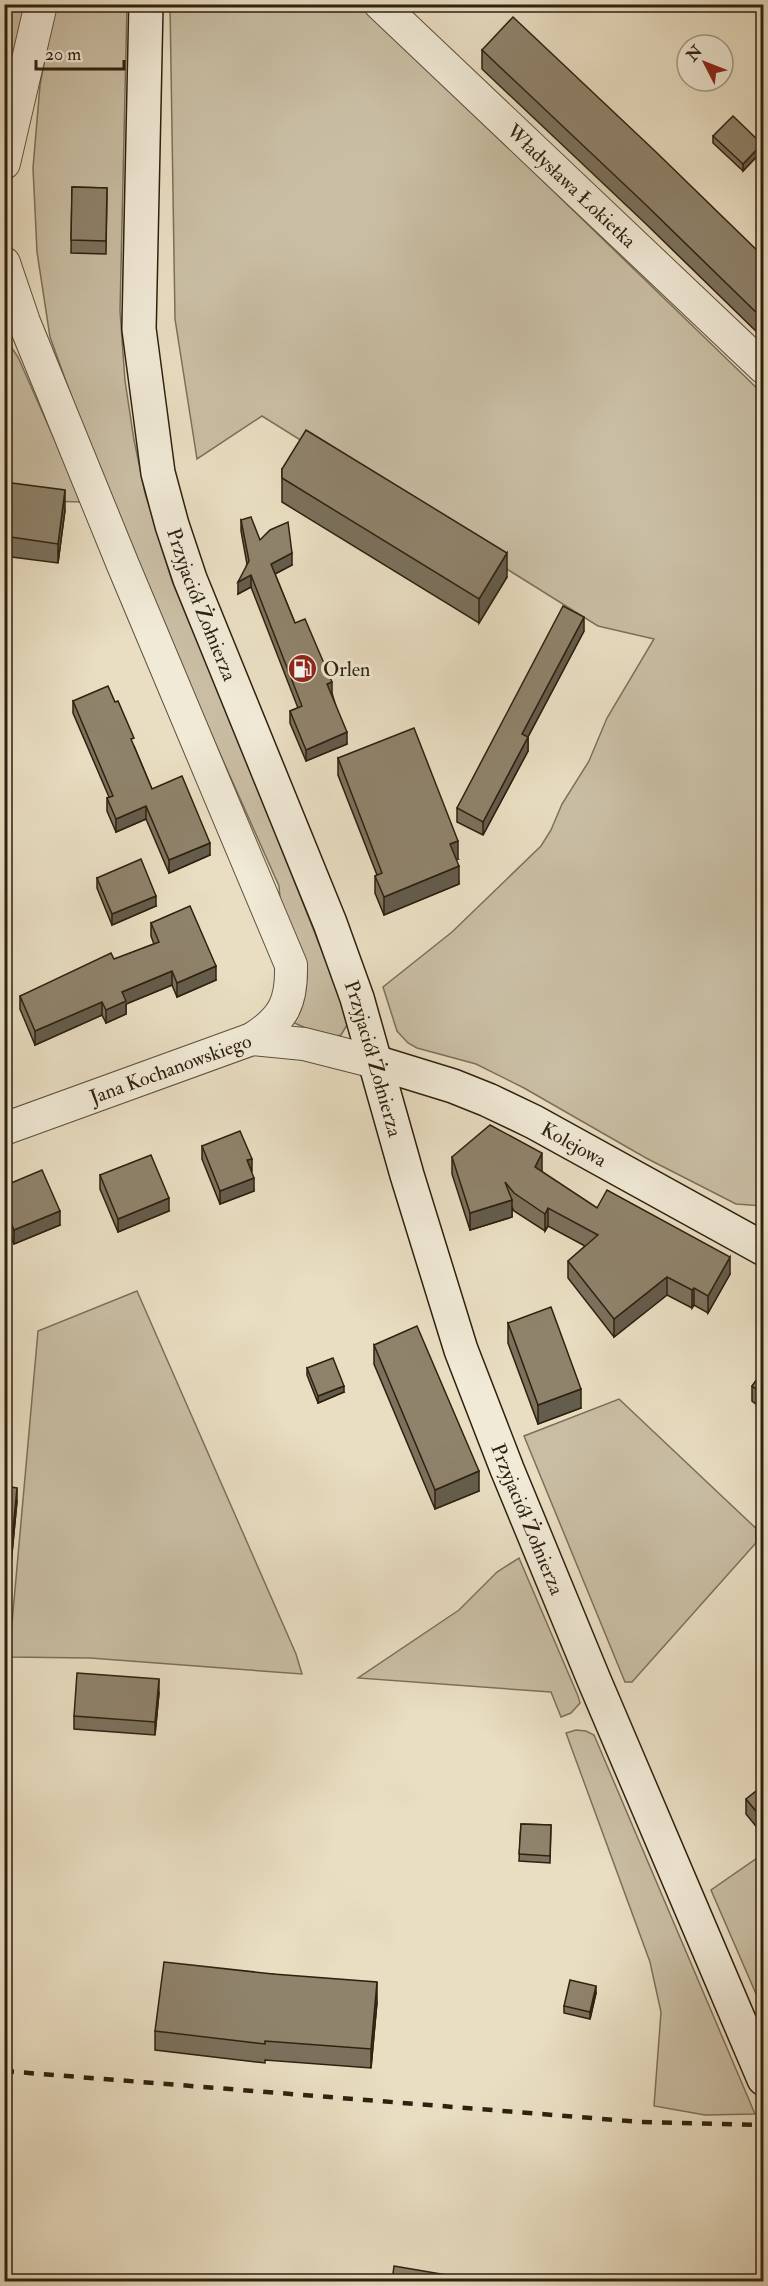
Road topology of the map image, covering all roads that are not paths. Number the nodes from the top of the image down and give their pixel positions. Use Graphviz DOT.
graph roads {
  1 [pos="41,4"];
  2 [pos="146,4"];
  3 [pos="380,4"];
  4 [pos="4,163"];
  5 [pos="4,263"];
  6 [pos="764,368"];
  7 [pos="252,1039"];
  8 [pos="375,1062"];
  9 [pos="4,1129"];
  10 [pos="764,1249"];
  11 [pos="764,2079"];
  1 -- 4 [label="street"];
  2 -- 8 [label="main road, Przyjaciół Żołnierza"];
  3 -- 6 [label="street, Władysława Łokietka"];
  5 -- 7 [label="street"];
  7 -- 8 [label="street, Jana Kochanowskiego"];
  7 -- 9 [label="street, Jana Kochanowskiego"];
  8 -- 10 [label="main road, Kolejowa"];
  8 -- 11 [label="main road, Przyjaciół Żołnierza"];
}
